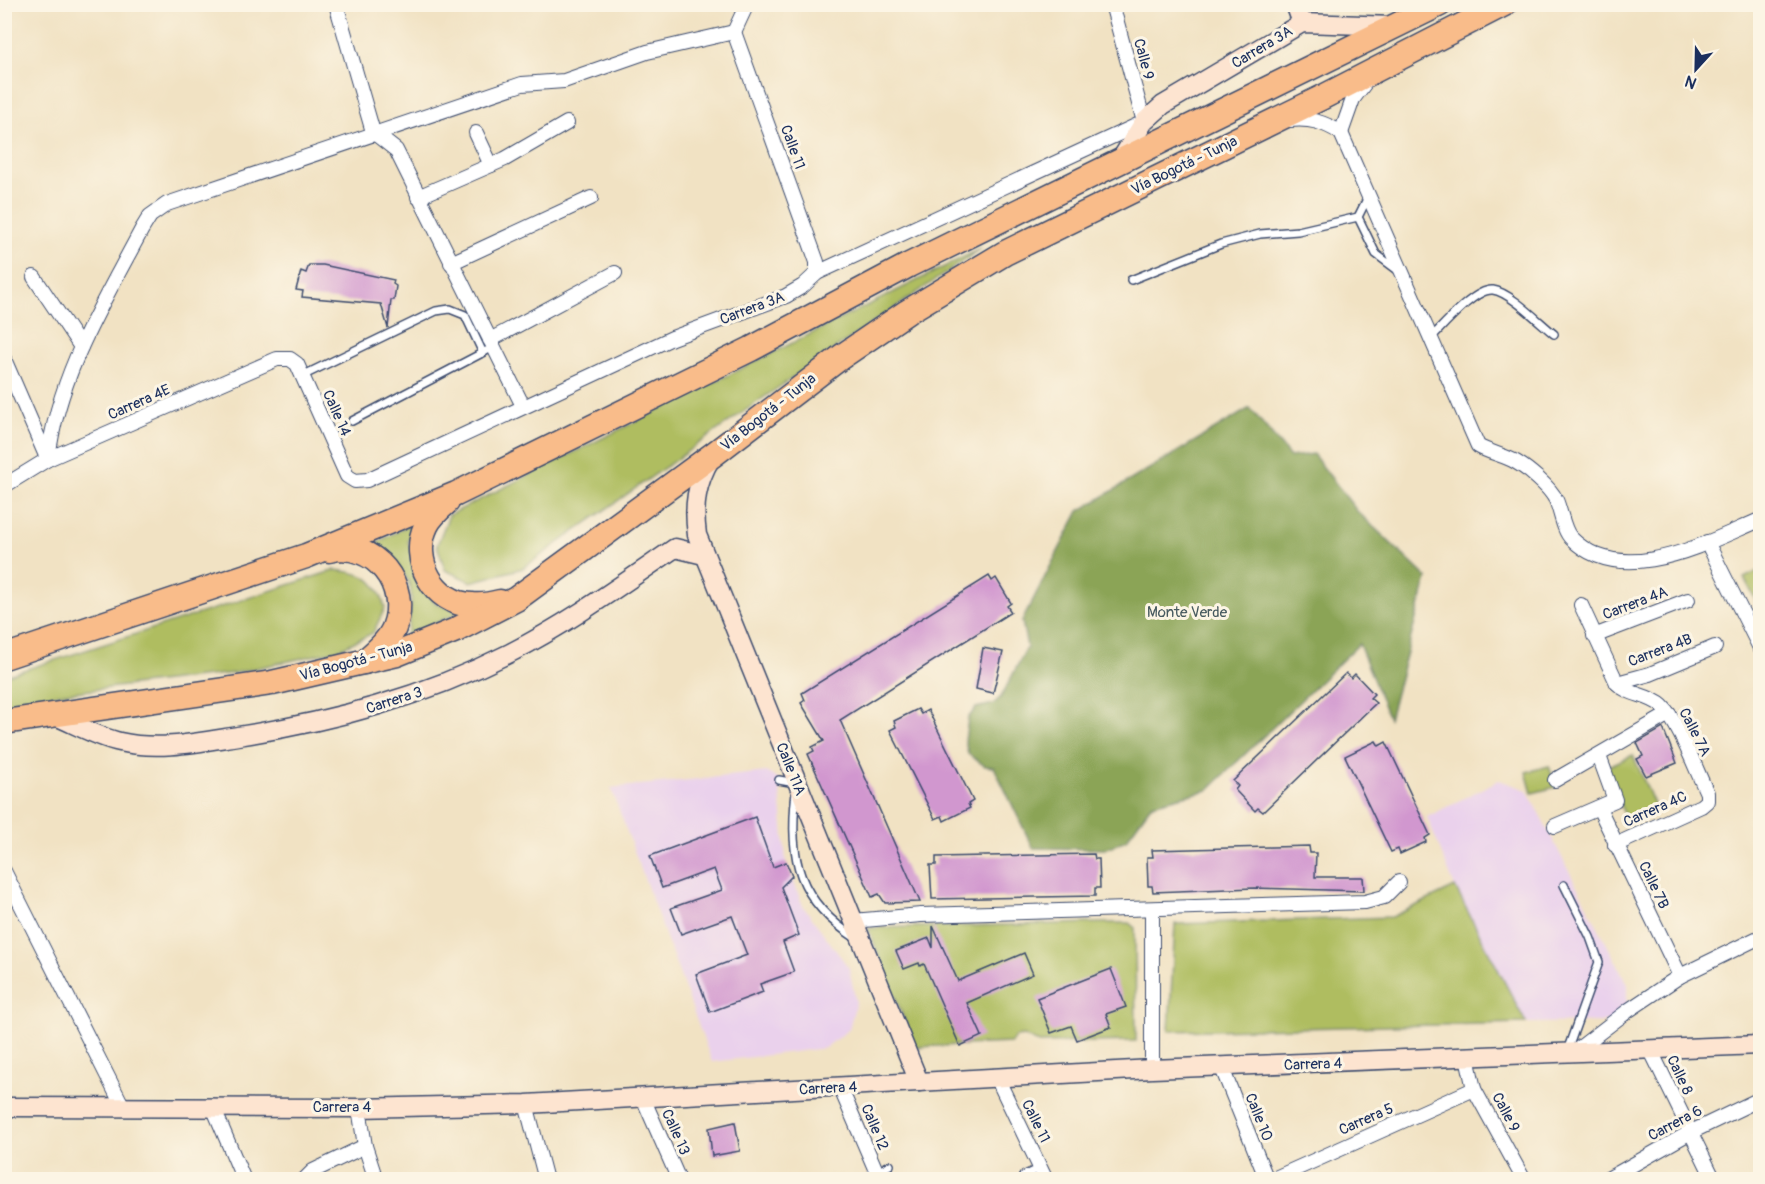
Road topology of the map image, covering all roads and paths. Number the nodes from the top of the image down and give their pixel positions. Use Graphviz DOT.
graph roads {
  1 [pos="336,4"];
  2 [pos="747,4"];
  3 [pos="1112,4"];
  4 [pos="1295,4"];
  5 [pos="1440,4"];
  6 [pos="1503,4"];
  7 [pos="1302,23"];
  8 [pos="1396,26"];
  9 [pos="734,32"];
  10 [pos="1374,71"];
  11 [pos="1144,122"];
  12 [pos="1271,122"];
  13 [pos="567,123"];
  14 [pos="373,132"];
  15 [pos="476,133"];
  16 [pos="1341,133"];
  17 [pos="1119,162"];
  18 [pos="491,165"];
  19 [pos="418,197"];
  20 [pos="1368,197"];
  21 [pos="591,198"];
  22 [pos="1358,217"];
  23 [pos="451,263"];
  24 [pos="1400,272"];
  25 [pos="615,273"];
  26 [pos="817,273"];
  27 [pos="34,277"];
  28 [pos="1131,280"];
  29 [pos="1554,334"];
  30 [pos="1431,339"];
  31 [pos="81,347"];
  32 [pos="489,347"];
  33 [pos="4,359"];
  34 [pos="290,359"];
  35 [pos="302,376"];
  36 [pos="523,406"];
  37 [pos="352,421"];
  38 [pos="714,454"];
  39 [pos="48,459"];
  40 [pos="355,481"];
  41 [pos="4,486"];
  42 [pos="456,494"];
  43 [pos="1761,520"];
  44 [pos="1707,542"];
  45 [pos="704,555"];
  46 [pos="306,556"];
  47 [pos="516,599"];
  48 [pos="1688,600"];
  49 [pos="1581,605"];
  50 [pos="1594,636"];
  51 [pos="1714,646"];
  52 [pos="1761,648"];
  53 [pos="4,657"];
  54 [pos="364,662"];
  55 [pos="1617,683"];
  56 [pos="1669,714"];
  57 [pos="52,715"];
  58 [pos="4,722"];
  59 [pos="1599,756"];
  60 [pos="1555,780"];
  61 [pos="788,782"];
  62 [pos="1707,801"];
  63 [pos="1599,808"];
  64 [pos="1556,826"];
  65 [pos="1615,845"];
  66 [pos="4,871"];
  67 [pos="1399,882"];
  68 [pos="1564,885"];
  69 [pos="1152,910"];
  70 [pos="854,921"];
  71 [pos="1761,937"];
  72 [pos="862,943"];
  73 [pos="1680,976"];
  74 [pos="1761,1045"];
  75 [pos="1650,1049"];
  76 [pos="1570,1053"];
  77 [pos="1467,1057"];
  78 [pos="1222,1068"];
  79 [pos="1152,1069"];
  80 [pos="997,1078"];
  81 [pos="919,1082"];
  82 [pos="840,1088"];
  83 [pos="1474,1089"];
  84 [pos="643,1098"];
  85 [pos="1761,1099"];
  86 [pos="526,1104"];
  87 [pos="4,1107"];
  88 [pos="123,1107"];
  89 [pos="213,1107"];
  90 [pos="359,1108"];
  91 [pos="1689,1133"];
  92 [pos="365,1146"];
  93 [pos="890,1165"];
  94 [pos="1043,1174"];
  95 [pos="878,1176"];
  96 [pos="1023,1176"];
  97 [pos="244,1179"];
  98 [pos="304,1179"];
  99 [pos="376,1179"];
  100 [pos="546,1179"];
  101 [pos="679,1179"];
  102 [pos="1269,1179"];
  103 [pos="1524,1179"];
  104 [pos="1606,1179"];
  105 [pos="1714,1179"];
  1 -- 14 [label="street"];
  2 -- 9 [label="street"];
  3 -- 11 [label="street, Calle 9"];
  4 -- 7 [label="main road"];
  5 -- 8 [label="highway, Vía Bogotá - Tunja"];
  6 -- 10 [label="highway, Vía Bogotá - Tunja"];
  7 -- 8 [label="main road, Carrera 3A"];
  7 -- 11 [label="main road, Carrera 3A"];
  8 -- 17 [label="highway, Vía Bogotá - Tunja"];
  9 -- 14 [label="street"];
  9 -- 26 [label="street, Calle 11"];
  10 -- 12 [label="highway, Vía Bogotá - Tunja"];
  10 -- 16 [label="street"];
  11 -- 17 [label="main road, Carrera 3A"];
  11 -- 26 [label="street, Carrera 3A"];
  12 -- 16 [label="street"];
  12 -- 38 [label="highway, Vía Bogotá - Tunja"];
  13 -- 18 [label="street"];
  14 -- 19 [label="street"];
  14 -- 31 [label="street"];
  15 -- 18 [label="street"];
  16 -- 20 [label="street"];
  17 -- 42 [label="highway, Vía Bogotá - Tunja"];
  18 -- 19 [label="street"];
  19 -- 23 [label="street"];
  20 -- 22 [label="lane"];
  20 -- 24 [label="street"];
  21 -- 23 [label="street"];
  22 -- 24 [label="lane"];
  22 -- 28 [label="lane"];
  23 -- 32 [label="street"];
  24 -- 30 [label="street"];
  25 -- 32 [label="street"];
  26 -- 36 [label="street, Carrera 3A"];
  27 -- 31 [label="street"];
  29 -- 30 [label="lane"];
  30 -- 44 [label="street"];
  31 -- 39 [label="street"];
  32 -- 35 [label="lane"];
  32 -- 36 [label="street"];
  32 -- 37 [label="lane"];
  33 -- 39 [label="street"];
  34 -- 35 [label="street, Calle 14"];
  34 -- 39 [label="street, Carrera 4E"];
  35 -- 40 [label="street, Calle 14"];
  36 -- 40 [label="street, Carrera 3A"];
  38 -- 45 [label="main road, Calle 11A"];
  38 -- 47 [label="highway, Vía Bogotá - Tunja"];
  39 -- 41 [label="street, Carrera 4E"];
  42 -- 46 [label="highway, Vía Bogotá - Tunja"];
  42 -- 47 [label="highway"];
  43 -- 44 [label="street"];
  44 -- 52 [label="street"];
  45 -- 57 [label="main road, Carrera 3"];
  45 -- 61 [label="main road, Calle 11A"];
  46 -- 53 [label="highway, Vía Bogotá - Tunja"];
  46 -- 54 [label="highway"];
  47 -- 54 [label="highway, Vía Bogotá - Tunja"];
  48 -- 50 [label="street, Carrera 4A"];
  49 -- 50 [label="street"];
  50 -- 55 [label="street"];
  51 -- 55 [label="street, Carrera 4B"];
  54 -- 57 [label="highway, Vía Bogotá - Tunja"];
  55 -- 56 [label="street, Calle 7A"];
  56 -- 59 [label="street"];
  56 -- 62 [label="street, Calle 7A"];
  57 -- 58 [label="highway, Vía Bogotá - Tunja"];
  59 -- 60 [label="street"];
  59 -- 63 [label="street"];
  61 -- 70 [label="main road, Calle 11A"];
  61 -- 72 [label="lane"];
  62 -- 65 [label="street, Carrera 4C"];
  63 -- 64 [label="street"];
  63 -- 65 [label="street, Calle 7B"];
  65 -- 73 [label="street, Calle 7B"];
  66 -- 88 [label="street"];
  67 -- 69 [label="street"];
  68 -- 76 [label="lane"];
  69 -- 70 [label="street"];
  69 -- 79 [label="street"];
  70 -- 72 [label="main road, Calle 11A"];
  71 -- 73 [label="street"];
  72 -- 81 [label="main road, Calle 11A"];
  73 -- 76 [label="street"];
  74 -- 75 [label="main road, Carrera 4"];
  75 -- 76 [label="main road, Carrera 4"];
  75 -- 91 [label="street, Calle 8"];
  76 -- 77 [label="main road, Carrera 4"];
  77 -- 78 [label="main road, Carrera 4"];
  77 -- 83 [label="street, Calle 9"];
  78 -- 79 [label="main road, Carrera 4"];
  78 -- 102 [label="street, Calle 10"];
  79 -- 80 [label="main road, Carrera 4"];
  80 -- 81 [label="main road, Carrera 4"];
  80 -- 94 [label="street, Calle 11"];
  81 -- 82 [label="main road, Carrera 4"];
  82 -- 84 [label="main road, Carrera 4"];
  82 -- 95 [label="street, Calle 12"];
  83 -- 102 [label="street, Carrera 5"];
  83 -- 103 [label="street, Calle 9"];
  84 -- 86 [label="main road, Carrera 4"];
  84 -- 101 [label="street, Calle 13"];
  85 -- 91 [label="street, Carrera 6"];
  86 -- 90 [label="main road, Carrera 4"];
  86 -- 100 [label="street"];
  87 -- 88 [label="main road, Carrera 4"];
  88 -- 89 [label="main road, Carrera 4"];
  89 -- 90 [label="main road, Carrera 4"];
  89 -- 97 [label="street"];
  90 -- 92 [label="street"];
  91 -- 104 [label="street, Carrera 6"];
  91 -- 105 [label="street, Calle 8"];
  92 -- 98 [label="street"];
  92 -- 99 [label="street"];
  93 -- 95 [label="lane"];
  94 -- 96 [label="lane"];
}
